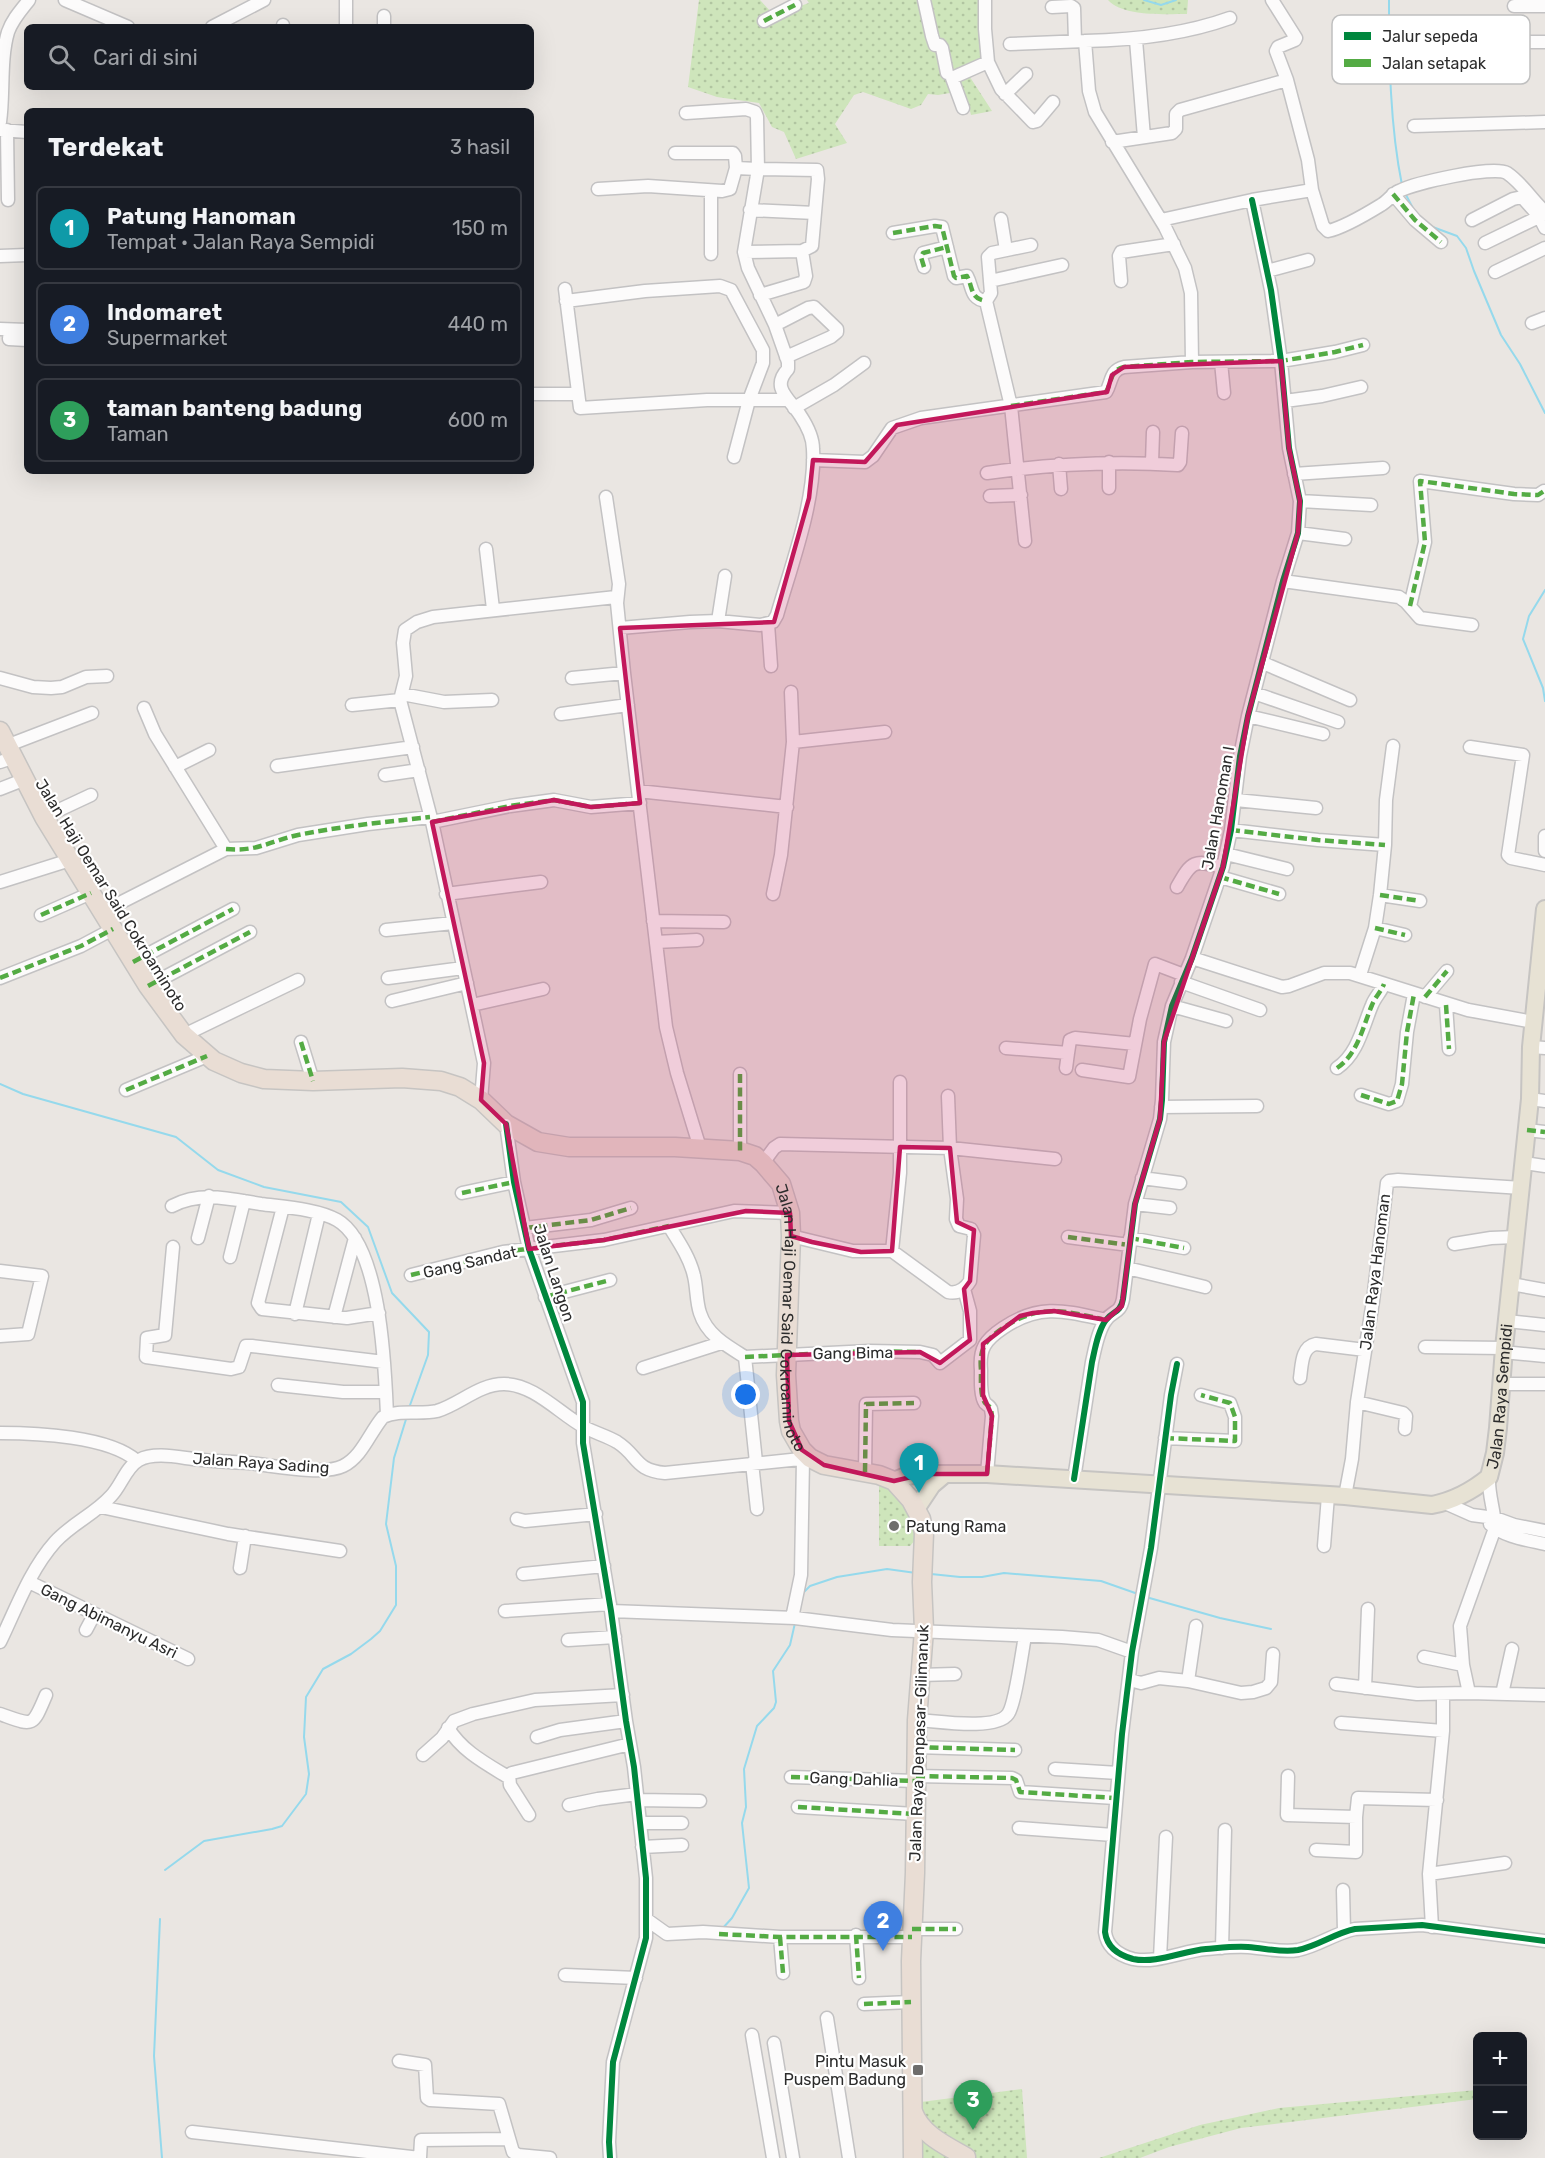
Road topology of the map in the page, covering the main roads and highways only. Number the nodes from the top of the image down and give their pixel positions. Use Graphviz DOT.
graph roads {
  1 [pos="5,749"];
  2 [pos="1544,920"];
  3 [pos="1543,959"];
  4 [pos="1541,994"];
  5 [pos="1538,1047"];
  6 [pos="1538,1100"];
  7 [pos="945,1474"];
  8 [pos="894,1481"];
  9 [pos="916,1509"];
  10 [pos="912,2108"];
  11 [pos="966,2157"];
  12 [pos="913,2158"];
  1 -- 8 [label="highway, Jalan Haji Oemar Said Cokroaminoto"];
  2 -- 3 [label="main road, Jalan Raya Sempidi"];
  3 -- 4 [label="main road, Jalan Raya Sempidi"];
  4 -- 5 [label="main road, Jalan Raya Sempidi"];
  5 -- 6 [label="main road, Jalan Raya Sempidi"];
  6 -- 7 [label="main road, Jalan Raya Sempidi"];
  7 -- 8 [label="main road, Jalan Raya Sempidi"];
  7 -- 9 [label="main road"];
  8 -- 9 [label="highway"];
  9 -- 10 [label="highway, Jalan Raya Denpasar-Gilimanuk"];
  10 -- 11 [label="highway"];
  10 -- 12 [label="highway, Jalan Raya Denpasar-Gilimanuk"];
}
